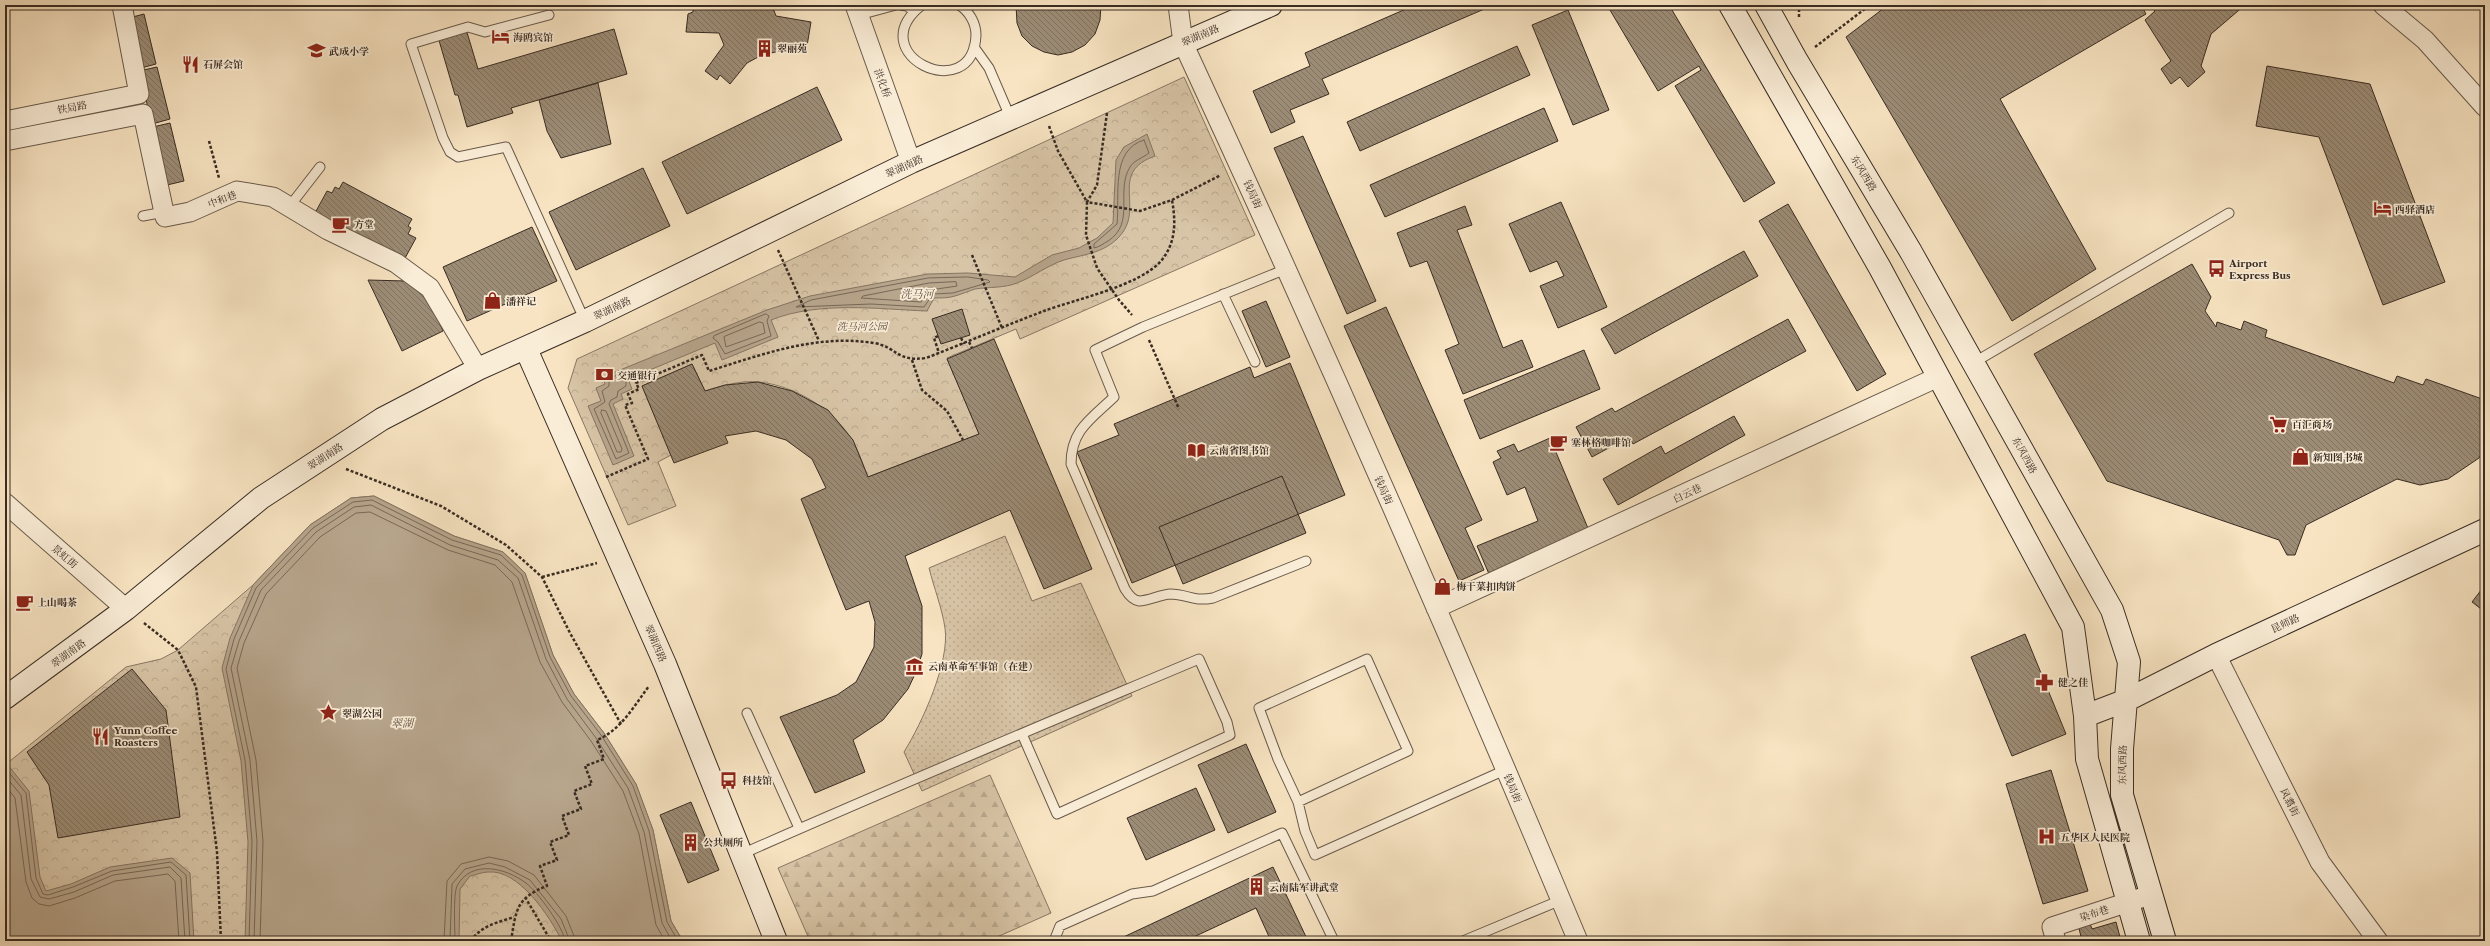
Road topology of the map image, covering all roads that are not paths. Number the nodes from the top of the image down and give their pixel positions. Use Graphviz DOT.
graph roads {
  1 [pos="122,5"];
  2 [pos="896,5"];
  3 [pos="900,5"];
  4 [pos="922,5"];
  5 [pos="958,5"];
  6 [pos="1178,5"];
  7 [pos="1271,5"];
  8 [pos="1730,5"];
  9 [pos="1766,5"];
  10 [pos="2383,5"];
  11 [pos="857,10"];
  12 [pos="914,11"];
  13 [pos="549,15"];
  14 [pos="1183,43"];
  15 [pos="974,47"];
  16 [pos="2485,107"];
  17 [pos="1011,119"];
  18 [pos="5,121"];
  19 [pos="5,141"];
  20 [pos="911,162"];
  21 [pos="320,167"];
  22 [pos="289,207"];
  23 [pos="164,212"];
  24 [pos="2229,213"];
  25 [pos="143,216"];
  26 [pos="1286,269"];
  27 [pos="1223,294"];
  28 [pos="585,322"];
  29 [pos="526,349"];
  30 [pos="1255,362"];
  31 [pos="1973,363"];
  32 [pos="478,369"];
  33 [pos="1938,377"];
  34 [pos="5,503"];
  35 [pos="2485,530"];
  36 [pos="1306,561"];
  37 [pos="1436,608"];
  38 [pos="126,609"];
  39 [pos="2216,655"];
  40 [pos="5,698"];
  41 [pos="2126,700"];
  42 [pos="747,712"];
  43 [pos="2085,716"];
  44 [pos="1022,734"];
  45 [pos="1505,770"];
  46 [pos="1298,802"];
  47 [pos="799,828"];
  48 [pos="742,854"];
  49 [pos="2150,895"];
  50 [pos="1561,900"];
  51 [pos="2127,902"];
  52 [pos="776,941"];
  53 [pos="1054,941"];
  54 [pos="1334,941"];
  55 [pos="1463,941"];
  56 [pos="1578,941"];
  57 [pos="2056,941"];
  58 [pos="2139,941"];
  59 [pos="2165,941"];
  60 [pos="2378,941"];
  1 -- 18 [label="street, 铁局路"];
  2 -- 11 [label="lane"];
  3 -- 12 [label="lane"];
  4 -- 12 [label="lane"];
  5 -- 15 [label="lane"];
  6 -- 14 [label="street, 钱局街"];
  7 -- 14 [label="street, 翠湖南路"];
  8 -- 33 [label="street"];
  9 -- 31 [label="street, 东风西路"];
  10 -- 16 [label="street"];
  11 -- 20 [label="street, 洪化桥"];
  12 -- 15 [label="lane"];
  13 -- 28 [label="lane"];
  14 -- 17 [label="street, 翠湖南路"];
  14 -- 26 [label="street, 钱局街"];
  15 -- 17 [label="lane"];
  17 -- 20 [label="street, 翠湖南路"];
  19 -- 23 [label="street"];
  20 -- 28 [label="street, 翠湖南路"];
  21 -- 22 [label="lane"];
  22 -- 23 [label="street, 中和巷"];
  22 -- 32 [label="street, 中和巷"];
  23 -- 25 [label="lane"];
  24 -- 31 [label="lane"];
  26 -- 27 [label="lane"];
  26 -- 37 [label="street, 钱局街"];
  27 -- 30 [label="lane"];
  27 -- 36 [label="lane"];
  28 -- 29 [label="street, 翠湖南路"];
  29 -- 32 [label="street, 翠湖南路"];
  29 -- 48 [label="street, 翠湖西路"];
  31 -- 41 [label="street, 东风西路"];
  32 -- 38 [label="street, 翠湖南路"];
  33 -- 37 [label="street, 白云巷"];
  33 -- 43 [label="street"];
  34 -- 38 [label="street, 景虹街"];
  35 -- 39 [label="street, 昆师路"];
  37 -- 45 [label="street, 钱局街"];
  38 -- 40 [label="street, 翠湖南路"];
  39 -- 41 [label="street, 昆师路"];
  39 -- 60 [label="street, 风翥街"];
  41 -- 43 [label="street, 昆师路"];
  41 -- 49 [label="street, 东风西路"];
  42 -- 47 [label="lane"];
  43 -- 51 [label="street"];
  44 -- 44 [label="lane"];
  44 -- 47 [label="lane"];
  45 -- 46 [label="lane"];
  45 -- 50 [label="street, 钱局街"];
  46 -- 46 [label="lane"];
  47 -- 48 [label="lane"];
  48 -- 52 [label="street, 翠湖西路"];
  49 -- 51 [label="street, 染布巷"];
  49 -- 59 [label="street, 东风西路"];
  50 -- 55 [label="lane"];
  50 -- 56 [label="street, 钱局街"];
  51 -- 57 [label="street, 染布巷"];
  51 -- 58 [label="street"];
  53 -- 54 [label="lane"];
}
